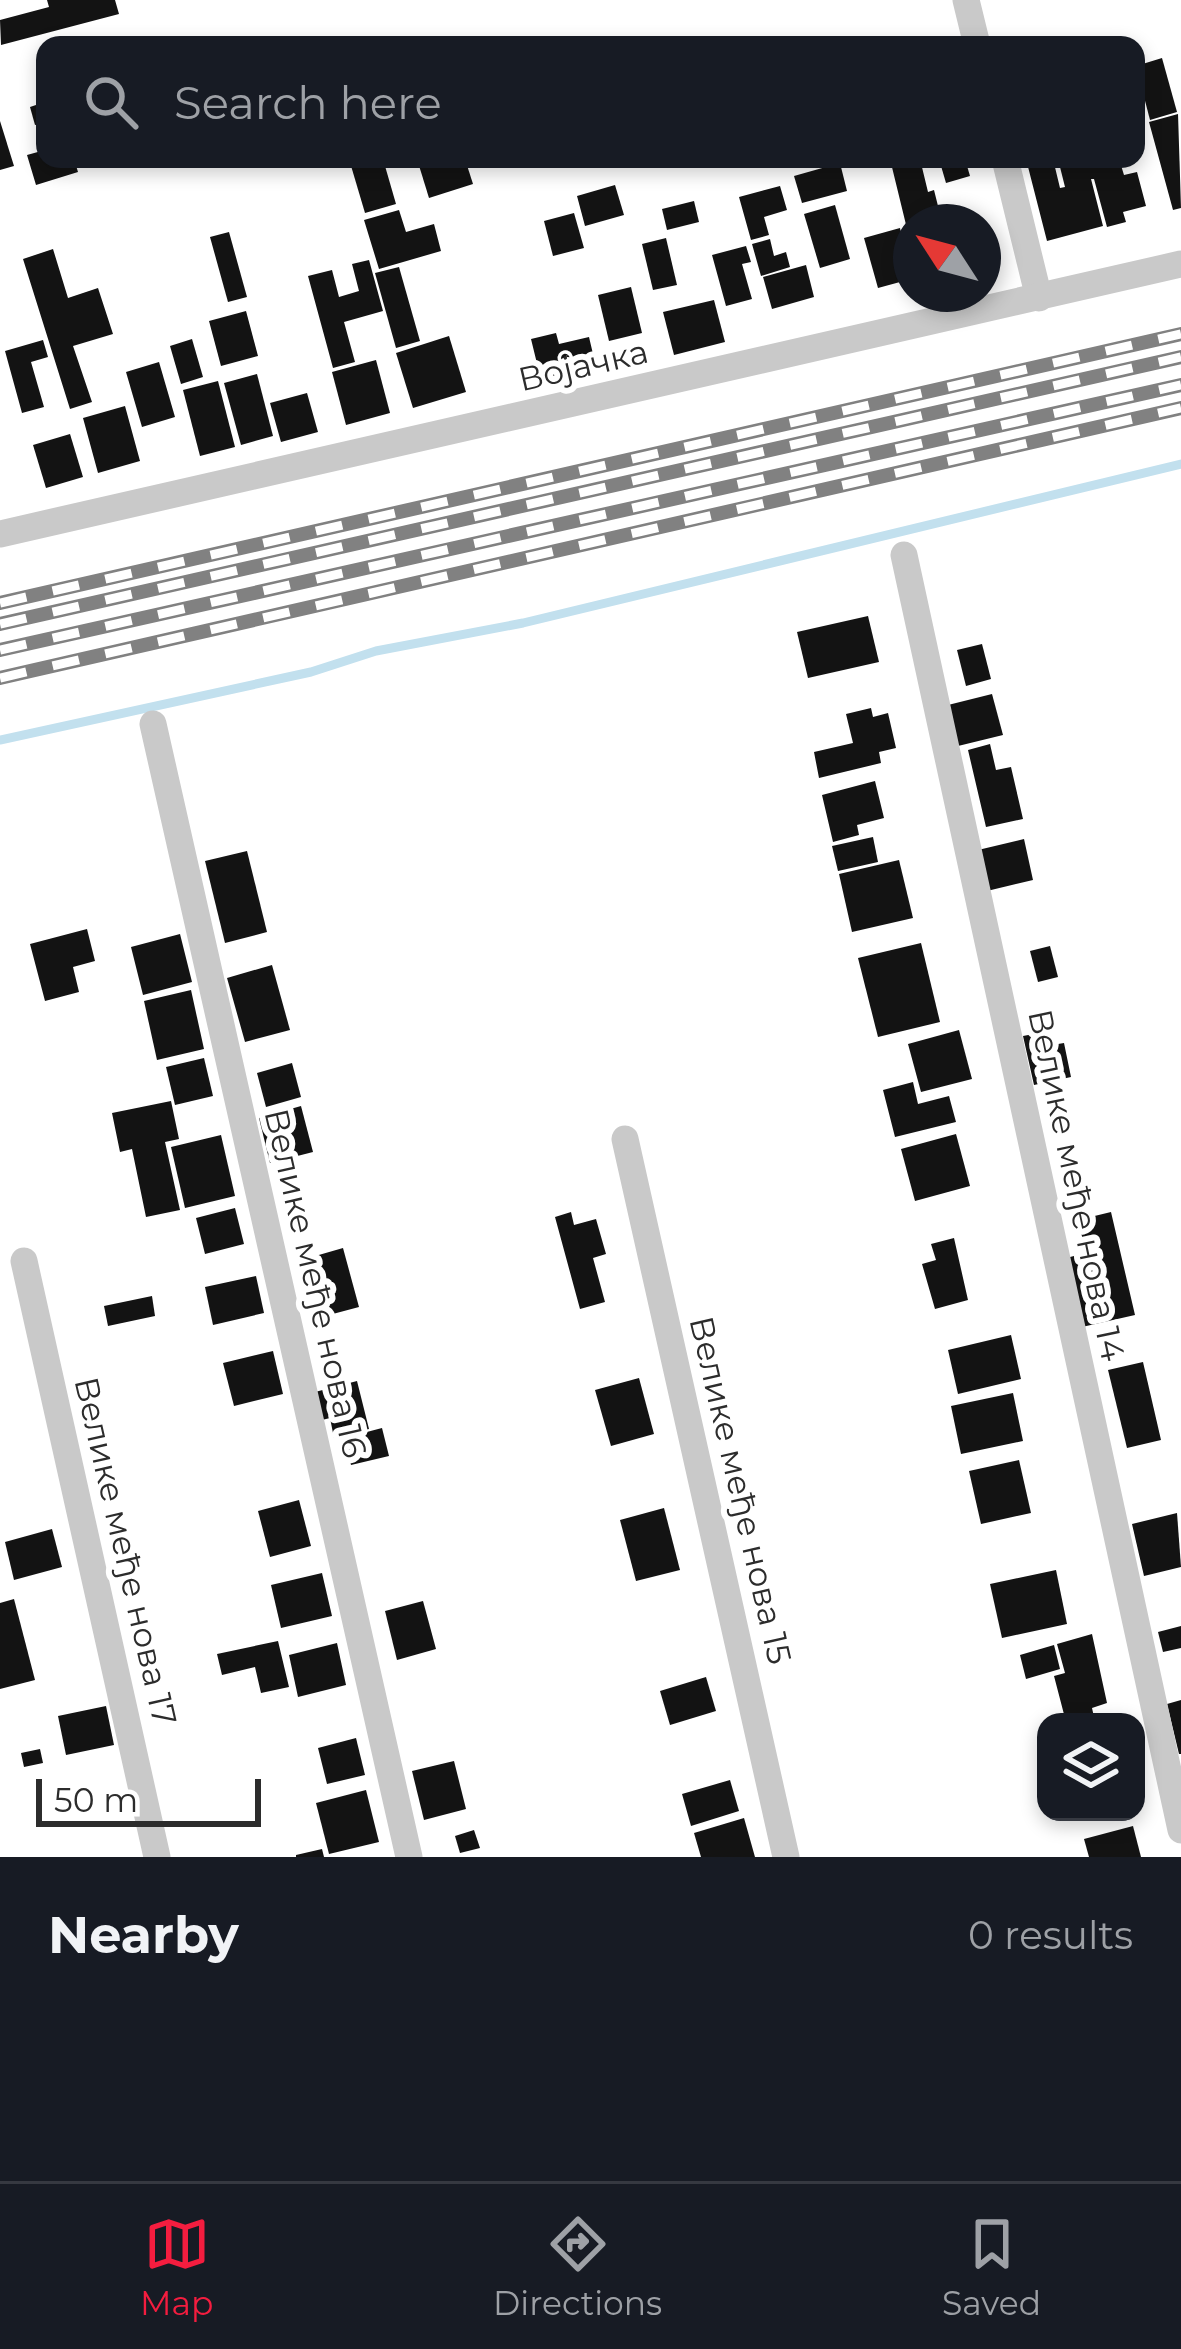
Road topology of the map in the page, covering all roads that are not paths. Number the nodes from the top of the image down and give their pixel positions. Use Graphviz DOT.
graph roads {
  1 [pos="965,0"];
  2 [pos="974,36"];
  3 [pos="1007,168"];
  4 [pos="1181,264"];
  5 [pos="1039,298"];
  6 [pos="1,530"];
  7 [pos="904,555"];
  8 [pos="153,724"];
  9 [pos="625,1139"];
  10 [pos="24,1262"];
  11 [pos="1181,1830"];
  12 [pos="157,1857"];
  13 [pos="409,1857"];
  14 [pos="786,1857"];
  1 -- 2 [label="street"];
  3 -- 5 [label="street"];
  4 -- 5 [label="street, Војачка"];
  5 -- 6 [label="street, Војачка"];
  7 -- 11 [label="street, Велике међе нова 14"];
  8 -- 13 [label="street, Велике међе нова 16"];
  9 -- 14 [label="street, Велике међе нова 15"];
  10 -- 12 [label="street, Велике међе нова 17"];
}
